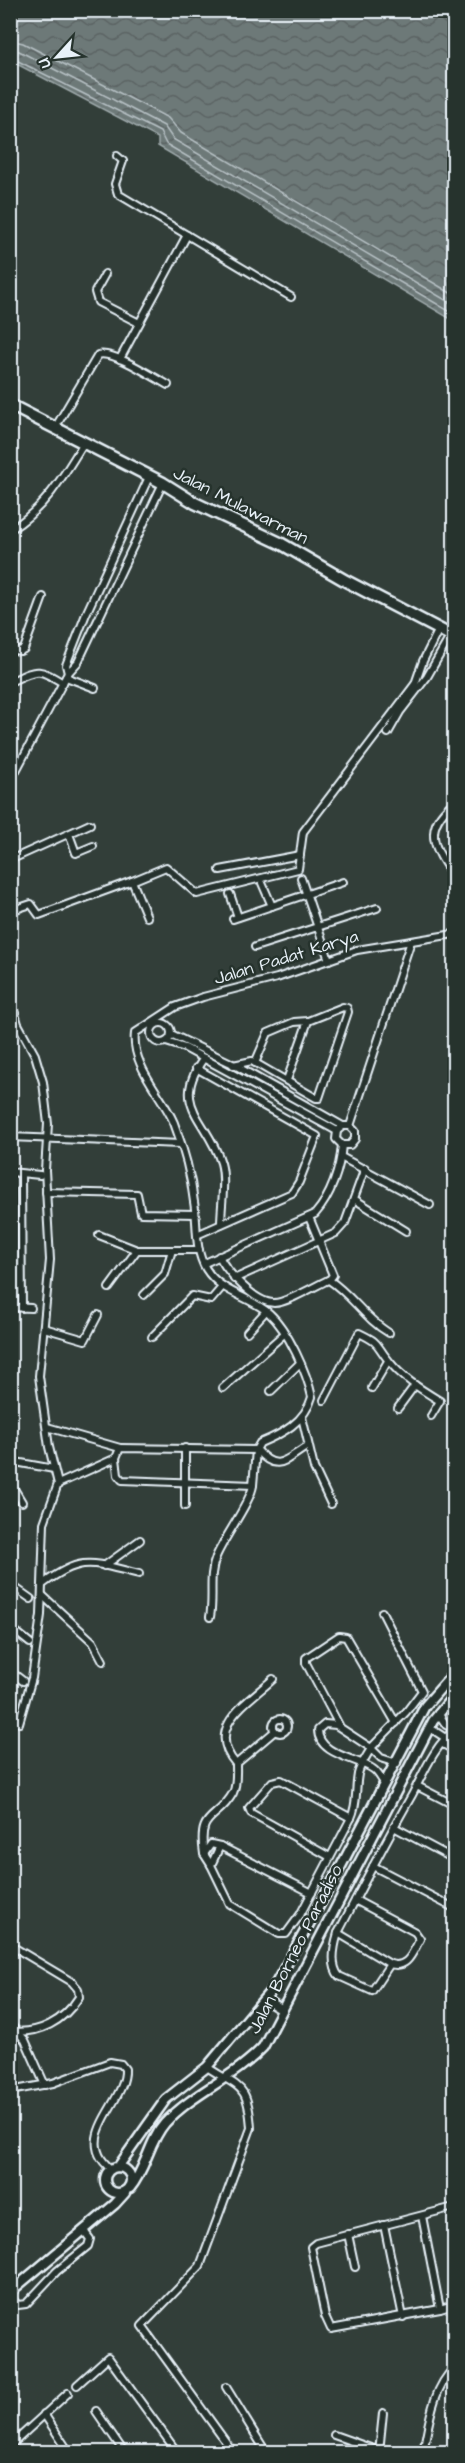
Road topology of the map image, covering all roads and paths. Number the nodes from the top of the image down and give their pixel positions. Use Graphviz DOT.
graph roads {
  1 [pos="117,156"];
  2 [pos="187,235"];
  3 [pos="105,274"];
  4 [pos="291,297"];
  5 [pos="139,323"];
  6 [pos="120,359"];
  7 [pos="168,385"];
  8 [pos="10,405"];
  9 [pos="55,428"];
  10 [pos="83,444"];
  11 [pos="149,477"];
  12 [pos="163,483"];
  13 [pos="10,530"];
  14 [pos="10,580"];
  15 [pos="10,587"];
  16 [pos="44,597"];
  17 [pos="439,629"];
  18 [pos="453,636"];
  19 [pos="10,649"];
  20 [pos="66,677"];
  21 [pos="14,680"];
  22 [pos="94,688"];
  23 [pos="388,733"];
  24 [pos="10,782"];
  25 [pos="454,802"];
  26 [pos="90,824"];
  27 [pos="69,834"];
  28 [pos="93,846"];
  29 [pos="300,855"];
  30 [pos="10,860"];
  31 [pos="220,870"];
  32 [pos="454,877"];
  33 [pos="301,878"];
  34 [pos="132,881"];
  35 [pos="343,882"];
  36 [pos="262,883"];
  37 [pos="230,894"];
  38 [pos="307,895"];
  39 [pos="272,906"];
  40 [pos="377,908"];
  41 [pos="10,911"];
  42 [pos="147,917"];
  43 [pos="318,926"];
  44 [pos="454,934"];
  45 [pos="411,941"];
  46 [pos="255,947"];
  47 [pos="329,960"];
  48 [pos="10,996"];
  49 [pos="159,1021"];
  50 [pos="308,1021"];
  51 [pos="143,1027"];
  52 [pos="151,1033"];
  53 [pos="171,1034"];
  54 [pos="166,1042"];
  55 [pos="204,1058"];
  56 [pos="255,1063"];
  57 [pos="233,1065"];
  58 [pos="196,1068"];
  59 [pos="287,1080"];
  60 [pos="343,1128"];
  61 [pos="10,1137"];
  62 [pos="47,1139"];
  63 [pos="180,1144"];
  64 [pos="342,1145"];
  65 [pos="341,1157"];
  66 [pos="365,1168"];
  67 [pos="10,1173"];
  68 [pos="21,1174"];
  69 [pos="40,1175"];
  70 [pos="46,1192"];
  71 [pos="354,1199"];
  72 [pos="430,1205"];
  73 [pos="195,1214"];
  74 [pos="309,1217"];
  75 [pos="221,1224"];
  76 [pos="406,1231"];
  77 [pos="199,1233"];
  78 [pos="99,1235"];
  79 [pos="321,1241"];
  80 [pos="137,1250"];
  81 [pos="172,1250"];
  82 [pos="199,1250"];
  83 [pos="219,1257"];
  84 [pos="207,1262"];
  85 [pos="234,1279"];
  86 [pos="328,1280"];
  87 [pos="223,1286"];
  88 [pos="108,1288"];
  89 [pos="144,1295"];
  90 [pos="10,1307"];
  91 [pos="22,1308"];
  92 [pos="31,1308"];
  93 [pos="266,1311"];
  94 [pos="98,1315"];
  95 [pos="44,1328"];
  96 [pos="246,1332"];
  97 [pos="284,1334"];
  98 [pos="389,1334"];
  99 [pos="152,1336"];
  100 [pos="388,1360"];
  101 [pos="300,1363"];
  102 [pos="415,1385"];
  103 [pos="224,1388"];
  104 [pos="372,1389"];
  105 [pos="272,1391"];
  106 [pos="324,1400"];
  107 [pos="398,1408"];
  108 [pos="431,1416"];
  109 [pos="302,1417"];
  110 [pos="47,1427"];
  111 [pos="309,1446"];
  112 [pos="120,1448"];
  113 [pos="185,1448"];
  114 [pos="256,1450"];
  115 [pos="116,1458"];
  116 [pos="10,1461"];
  117 [pos="54,1469"];
  118 [pos="10,1482"];
  119 [pos="186,1482"];
  120 [pos="58,1484"];
  121 [pos="253,1485"];
  122 [pos="22,1502"];
  123 [pos="330,1504"];
  124 [pos="184,1506"];
  125 [pos="140,1540"];
  126 [pos="104,1566"];
  127 [pos="139,1574"];
  128 [pos="10,1584"];
  129 [pos="43,1584"];
  130 [pos="42,1595"];
  131 [pos="31,1599"];
  132 [pos="382,1612"];
  133 [pos="210,1617"];
  134 [pos="10,1627"];
  135 [pos="30,1643"];
  136 [pos="103,1661"];
  137 [pos="10,1671"];
  138 [pos="454,1673"];
  139 [pos="273,1679"];
  140 [pos="23,1681"];
  141 [pos="454,1695"];
  142 [pos="438,1713"];
  143 [pos="19,1723"];
  144 [pos="396,1723"];
  145 [pos="341,1728"];
  146 [pos="430,1728"];
  147 [pos="454,1730"];
  148 [pos="275,1731"];
  149 [pos="445,1741"];
  150 [pos="371,1748"];
  151 [pos="454,1750"];
  152 [pos="381,1758"];
  153 [pos="397,1763"];
  154 [pos="236,1764"];
  155 [pos="362,1764"];
  156 [pos="375,1770"];
  157 [pos="386,1784"];
  158 [pos="417,1786"];
  159 [pos="454,1804"];
  160 [pos="367,1816"];
  161 [pos="351,1818"];
  162 [pos="379,1823"];
  163 [pos="394,1827"];
  164 [pos="220,1846"];
  165 [pos="204,1854"];
  166 [pos="330,1857"];
  167 [pos="454,1859"];
  168 [pos="211,1865"];
  169 [pos="373,1866"];
  170 [pos="312,1893"];
  171 [pos="356,1900"];
  172 [pos="454,1908"];
  173 [pos="338,1933"];
  174 [pos="10,1945"];
  175 [pos="390,1964"];
  176 [pos="265,1998"];
  177 [pos="281,2009"];
  178 [pos="10,2024"];
  179 [pos="10,2031"];
  180 [pos="18,2032"];
  181 [pos="207,2067"];
  182 [pos="225,2079"];
  183 [pos="45,2085"];
  184 [pos="10,2091"];
  185 [pos="115,2168"];
  186 [pos="127,2190"];
  187 [pos="454,2207"];
  188 [pos="422,2216"];
  189 [pos="384,2225"];
  190 [pos="84,2231"];
  191 [pos="348,2234"];
  192 [pos="354,2267"];
  193 [pos="10,2292"];
  194 [pos="10,2297"];
  195 [pos="454,2305"];
  196 [pos="440,2309"];
  197 [pos="402,2318"];
  198 [pos="454,2368"];
  199 [pos="77,2385"];
  200 [pos="226,2387"];
  201 [pos="68,2394"];
  202 [pos="96,2411"];
  203 [pos="383,2413"];
  204 [pos="44,2414"];
  205 [pos="334,2435"];
  206 [pos="10,2446"];
  207 [pos="64,2446"];
  208 [pos="57,2452"];
  209 [pos="69,2452"];
  210 [pos="124,2452"];
  211 [pos="177,2452"];
  212 [pos="233,2452"];
  213 [pos="266,2452"];
  214 [pos="379,2452"];
  215 [pos="423,2452"];
  1 -- 2 [label="street"];
  2 -- 4 [label="street"];
  2 -- 5 [label="street"];
  3 -- 5 [label="street"];
  5 -- 6 [label="street"];
  6 -- 7 [label="street"];
  6 -- 9 [label="street"];
  8 -- 9 [label="highway, Jalan Mulawarman"];
  9 -- 10 [label="highway, Jalan Mulawarman"];
  10 -- 11 [label="highway, Jalan Mulawarman"];
  10 -- 13 [label="street"];
  11 -- 12 [label="highway, Jalan Mulawarman"];
  11 -- 20 [label="street"];
  12 -- 17 [label="highway, Jalan Mulawarman"];
  12 -- 20 [label="street"];
  14 -- 15 [label="street"];
  16 -- 19 [label="street"];
  17 -- 18 [label="highway, Jalan Mulawarman"];
  17 -- 29 [label="street"];
  18 -- 23 [label="street"];
  20 -- 21 [label="street"];
  20 -- 22 [label="street"];
  20 -- 24 [label="street"];
  25 -- 32 [label="street"];
  26 -- 27 [label="street"];
  27 -- 28 [label="street"];
  27 -- 30 [label="street"];
  29 -- 31 [label="street"];
  29 -- 34 [label="street"];
  33 -- 38 [label="street"];
  34 -- 41 [label="street"];
  34 -- 42 [label="street"];
  35 -- 38 [label="street"];
  36 -- 39 [label="street"];
  37 -- 39 [label="street"];
  38 -- 39 [label="street"];
  38 -- 43 [label="street"];
  40 -- 43 [label="street"];
  43 -- 46 [label="street"];
  43 -- 47 [label="street"];
  44 -- 45 [label="street, Jalan Padat Karya"];
  45 -- 47 [label="street, Jalan Padat Karya"];
  45 -- 60 [label="street"];
  47 -- 49 [label="street, Jalan Padat Karya"];
  48 -- 62 [label="street"];
  49 -- 51 [label="street, Jalan Padat Karya"];
  49 -- 52 [label="street"];
  49 -- 53 [label="street"];
  50 -- 56 [label="street"];
  50 -- 59 [label="street"];
  50 -- 59 [label="street"];
  51 -- 52 [label="street"];
  51 -- 63 [label="street, Jalan Padat Karya"];
  52 -- 54 [label="street"];
  53 -- 54 [label="street"];
  53 -- 57 [label="street"];
  54 -- 55 [label="street"];
  55 -- 58 [label="street"];
  55 -- 60 [label="street"];
  56 -- 57 [label="street"];
  56 -- 59 [label="street"];
  57 -- 60 [label="street"];
  58 -- 75 [label="street"];
  58 -- 75 [label="street"];
  60 -- 64 [label="street"];
  60 -- 64 [label="street"];
  61 -- 62 [label="street"];
  62 -- 63 [label="street"];
  62 -- 70 [label="street"];
  63 -- 73 [label="street"];
  64 -- 65 [label="street"];
  65 -- 66 [label="street"];
  65 -- 74 [label="street"];
  66 -- 71 [label="street"];
  66 -- 72 [label="street"];
  67 -- 68 [label="street"];
  68 -- 69 [label="street"];
  68 -- 91 [label="street"];
  70 -- 73 [label="street"];
  70 -- 95 [label="street"];
  71 -- 76 [label="street"];
  71 -- 79 [label="street"];
  73 -- 82 [label="street"];
  74 -- 79 [label="street"];
  74 -- 83 [label="street"];
  75 -- 77 [label="street"];
  78 -- 80 [label="street"];
  79 -- 85 [label="street"];
  79 -- 86 [label="street"];
  80 -- 81 [label="street"];
  80 -- 88 [label="street"];
  81 -- 82 [label="street"];
  81 -- 89 [label="street"];
  82 -- 87 [label="street"];
  83 -- 84 [label="street"];
  83 -- 85 [label="street"];
  85 -- 86 [label="street"];
  86 -- 98 [label="street"];
  87 -- 93 [label="street"];
  87 -- 99 [label="street"];
  90 -- 91 [label="street"];
  91 -- 92 [label="street"];
  93 -- 96 [label="street"];
  93 -- 97 [label="street"];
  94 -- 95 [label="street"];
  95 -- 110 [label="street"];
  97 -- 101 [label="street"];
  97 -- 103 [label="street"];
  100 -- 102 [label="street"];
  100 -- 104 [label="street"];
  100 -- 106 [label="street"];
  101 -- 105 [label="street"];
  101 -- 109 [label="street"];
  102 -- 107 [label="street"];
  102 -- 108 [label="street"];
  109 -- 111 [label="street"];
  109 -- 114 [label="street"];
  110 -- 112 [label="street"];
  110 -- 117 [label="street"];
  111 -- 114 [label="street"];
  111 -- 123 [label="street"];
  112 -- 113 [label="street"];
  112 -- 115 [label="street"];
  113 -- 114 [label="street"];
  113 -- 119 [label="street"];
  114 -- 121 [label="street"];
  115 -- 119 [label="street"];
  115 -- 120 [label="street"];
  116 -- 117 [label="street"];
  117 -- 120 [label="street"];
  118 -- 122 [label="street"];
  119 -- 121 [label="street"];
  119 -- 124 [label="street"];
  120 -- 129 [label="street"];
  121 -- 133 [label="street"];
  125 -- 126 [label="street"];
  126 -- 127 [label="street"];
  126 -- 129 [label="street"];
  128 -- 131 [label="street"];
  129 -- 130 [label="street"];
  130 -- 136 [label="street"];
  130 -- 143 [label="street"];
  132 -- 144 [label="street"];
  134 -- 135 [label="street"];
  137 -- 140 [label="street"];
  138 -- 153 [label="street"];
  139 -- 154 [label="street"];
  141 -- 142 [label="street, Jalan Borneo Paradiso"];
  142 -- 146 [label="street, Jalan Borneo Paradiso"];
  142 -- 147 [label="street"];
  144 -- 145 [label="street"];
  144 -- 150 [label="street"];
  145 -- 150 [label="street"];
  145 -- 155 [label="street"];
  146 -- 149 [label="street"];
  146 -- 162 [label="street, Jalan Borneo Paradiso"];
  147 -- 149 [label="street"];
  148 -- 154 [label="street"];
  149 -- 151 [label="street"];
  149 -- 158 [label="street"];
  150 -- 152 [label="street"];
  150 -- 155 [label="street"];
  152 -- 153 [label="street"];
  152 -- 156 [label="street"];
  153 -- 157 [label="street"];
  154 -- 165 [label="street"];
  155 -- 156 [label="street"];
  155 -- 161 [label="street"];
  156 -- 157 [label="street"];
  157 -- 160 [label="street"];
  158 -- 159 [label="street"];
  158 -- 163 [label="street"];
  160 -- 162 [label="street"];
  160 -- 176 [label="street"];
  161 -- 166 [label="street"];
  161 -- 166 [label="street"];
  162 -- 177 [label="street, Jalan Borneo Paradiso"];
  163 -- 167 [label="street"];
  163 -- 169 [label="street"];
  164 -- 165 [label="street"];
  164 -- 168 [label="street"];
  164 -- 170 [label="street"];
  165 -- 168 [label="street"];
  166 -- 170 [label="street"];
  168 -- 170 [label="street"];
  169 -- 171 [label="street"];
  169 -- 172 [label="street"];
  171 -- 173 [label="street"];
  171 -- 175 [label="street"];
  173 -- 175 [label="street"];
  173 -- 175 [label="street"];
  174 -- 180 [label="street"];
  176 -- 177 [label="street"];
  176 -- 181 [label="street"];
  177 -- 182 [label="street, Jalan Borneo Paradiso"];
  178 -- 180 [label="street"];
  179 -- 180 [label="street"];
  180 -- 183 [label="street"];
  181 -- 182 [label="street"];
  181 -- 185 [label="street"];
  182 -- 186 [label="street, Jalan Borneo Paradiso"];
  182 -- 212 [label="street"];
  183 -- 184 [label="street"];
  183 -- 185 [label="street"];
  185 -- 186 [label="street"];
  185 -- 186 [label="street"];
  186 -- 190 [label="street, Jalan Borneo Paradiso"];
  187 -- 188 [label="street"];
  188 -- 189 [label="street"];
  188 -- 196 [label="street"];
  189 -- 191 [label="street"];
  189 -- 197 [label="street"];
  190 -- 193 [label="street, Jalan Borneo Paradiso"];
  190 -- 194 [label="street"];
  191 -- 192 [label="street"];
  191 -- 197 [label="street"];
  195 -- 196 [label="street"];
  196 -- 197 [label="street"];
  198 -- 215 [label="street"];
  199 -- 211 [label="street"];
  200 -- 213 [label="street"];
  201 -- 204 [label="street"];
  202 -- 210 [label="street"];
  203 -- 214 [label="street"];
  204 -- 206 [label="street"];
  204 -- 207 [label="street"];
  205 -- 214 [label="street"];
  207 -- 208 [label="street"];
  207 -- 209 [label="street"];
}
